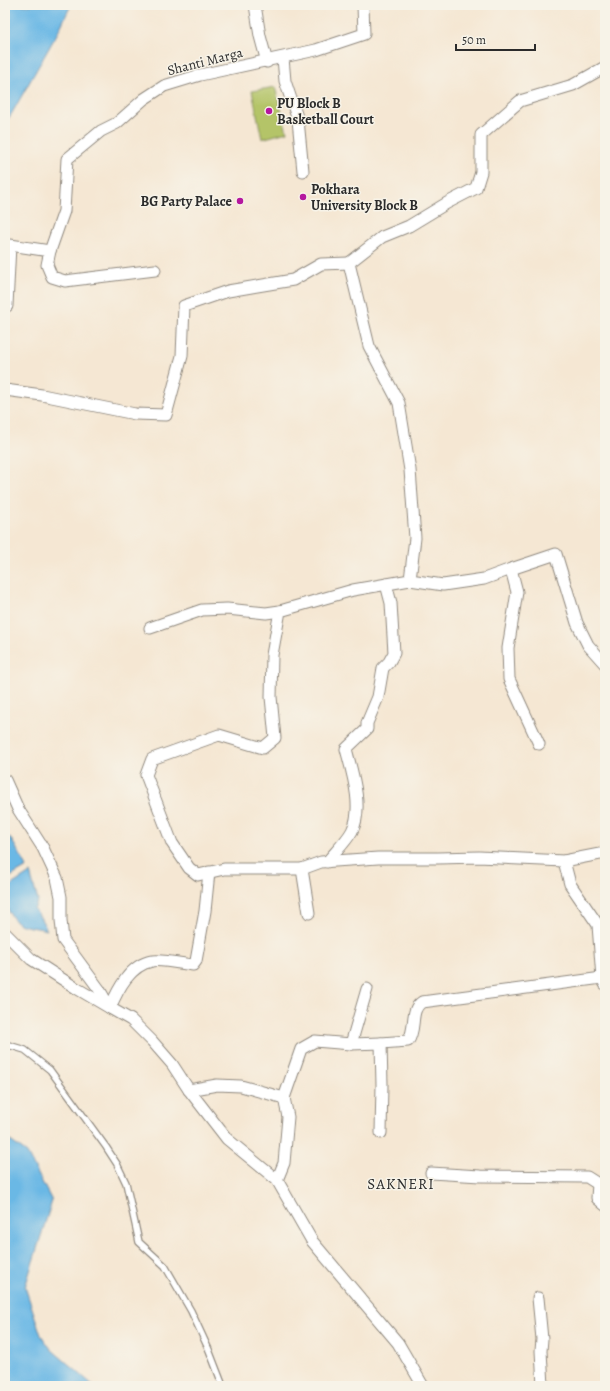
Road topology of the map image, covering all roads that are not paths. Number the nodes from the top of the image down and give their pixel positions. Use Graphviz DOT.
graph roads {
  1 [pos="255,5"];
  2 [pos="363,5"];
  3 [pos="283,58"];
  4 [pos="266,62"];
  5 [pos="605,67"];
  6 [pos="303,171"];
  7 [pos="50,251"];
  8 [pos="349,263"];
  9 [pos="155,270"];
  10 [pos="5,306"];
  11 [pos="5,390"];
  12 [pos="511,569"];
  13 [pos="410,580"];
  14 [pos="386,584"];
  15 [pos="280,611"];
  16 [pos="150,628"];
  17 [pos="605,664"];
  18 [pos="539,744"];
  19 [pos="5,780"];
  20 [pos="605,853"];
  21 [pos="564,861"];
  22 [pos="327,862"];
  23 [pos="302,869"];
  24 [pos="209,872"];
  25 [pos="309,913"];
  26 [pos="5,933"];
  27 [pos="604,981"];
  28 [pos="367,989"];
  29 [pos="110,1008"];
  30 [pos="381,1043"];
  31 [pos="5,1044"];
  32 [pos="351,1044"];
  33 [pos="189,1090"];
  34 [pos="284,1098"];
  35 [pos="381,1133"];
  36 [pos="431,1173"];
  37 [pos="277,1180"];
  38 [pos="605,1205"];
  39 [pos="538,1298"];
  40 [pos="222,1386"];
  41 [pos="423,1386"];
  42 [pos="543,1386"];
  1 -- 4 [label="street"];
  2 -- 3 [label="street, Shanti Marga"];
  3 -- 4 [label="street, Shanti Marga"];
  3 -- 6 [label="street"];
  4 -- 7 [label="street, Shanti Marga"];
  5 -- 8 [label="street"];
  7 -- 9 [label="street, Shanti Marga"];
  7 -- 10 [label="street"];
  8 -- 11 [label="street"];
  8 -- 13 [label="street"];
  12 -- 13 [label="street"];
  12 -- 17 [label="street"];
  12 -- 18 [label="street"];
  13 -- 14 [label="street"];
  14 -- 15 [label="street"];
  14 -- 22 [label="street"];
  15 -- 16 [label="street"];
  15 -- 24 [label="street"];
  19 -- 29 [label="street"];
  20 -- 21 [label="street"];
  21 -- 22 [label="street"];
  21 -- 27 [label="street"];
  22 -- 23 [label="street"];
  23 -- 24 [label="street"];
  23 -- 25 [label="street"];
  24 -- 29 [label="street"];
  26 -- 29 [label="street"];
  27 -- 30 [label="street"];
  28 -- 32 [label="street"];
  29 -- 33 [label="street"];
  30 -- 32 [label="street"];
  30 -- 35 [label="street"];
  31 -- 40 [label="lane"];
  32 -- 34 [label="street"];
  33 -- 34 [label="street"];
  33 -- 37 [label="street"];
  34 -- 37 [label="street"];
  36 -- 38 [label="street"];
  37 -- 41 [label="street"];
  39 -- 42 [label="street"];
}
